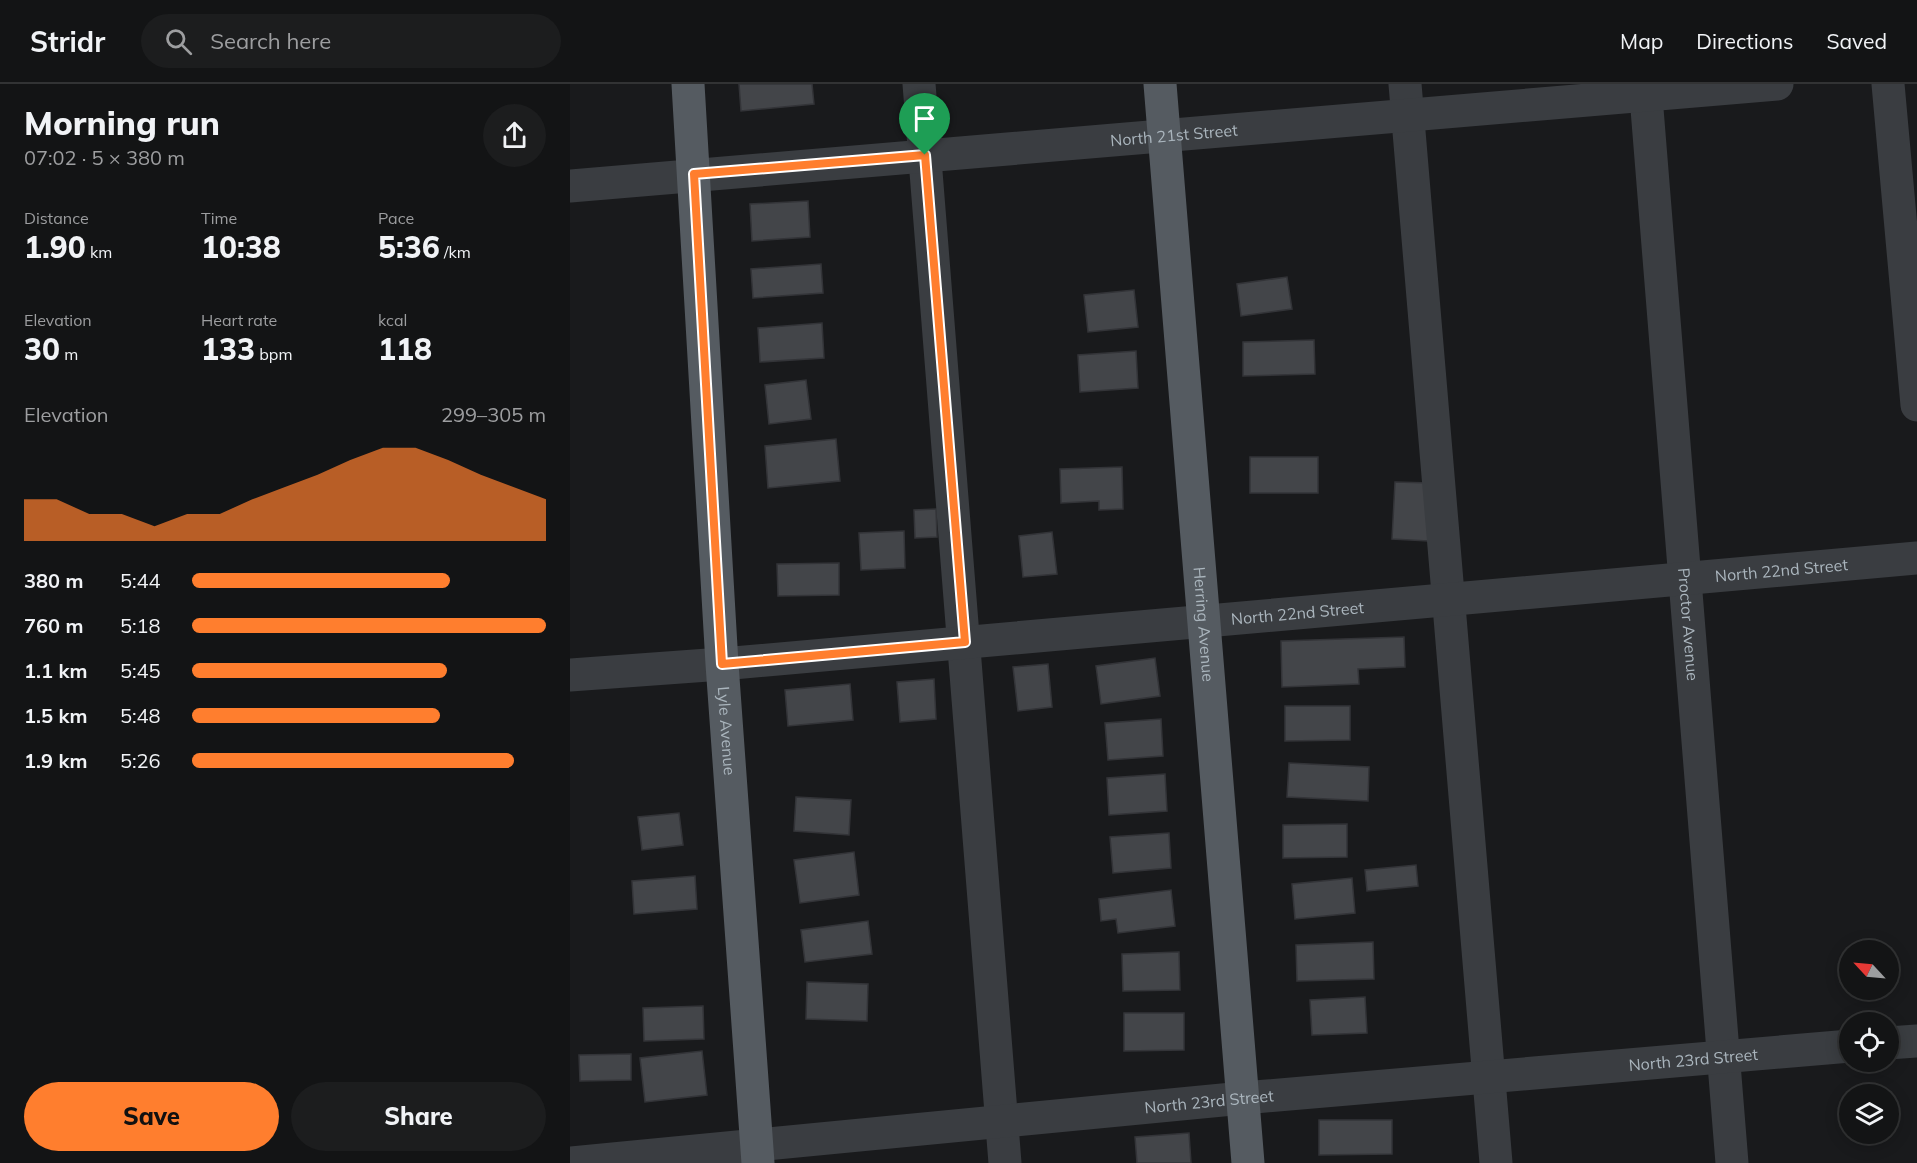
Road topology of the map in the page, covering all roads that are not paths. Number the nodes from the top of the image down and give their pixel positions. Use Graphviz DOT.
graph roads {
  1 [pos="688,84"];
  2 [pos="919,84"];
  3 [pos="1160,84"];
  4 [pos="1777,84"];
  5 [pos="1888,84"];
  6 [pos="1645,89"];
  7 [pos="1406,99"];
  8 [pos="1164,135"];
  9 [pos="925,155"];
  10 [pos="694,174"];
  11 [pos="570,186"];
  12 [pos="1917,405"];
  13 [pos="1917,558"];
  14 [pos="1685,578"];
  15 [pos="1450,599"];
  16 [pos="1204,621"];
  17 [pos="965,642"];
  18 [pos="722,664"];
  19 [pos="570,675"];
  20 [pos="1917,1041"];
  21 [pos="1899,1042"];
  22 [pos="1839,1047"];
  23 [pos="1723,1056"];
  24 [pos="1490,1077"];
  25 [pos="1243,1098"];
  26 [pos="1001,1122"];
  27 [pos="757,1154"];
  28 [pos="570,1163"];
  29 [pos="1005,1163"];
  30 [pos="1248,1163"];
  31 [pos="1496,1163"];
  32 [pos="1732,1163"];
  1 -- 10 [label="main road, Lyle Avenue"];
  2 -- 9 [label="street"];
  3 -- 8 [label="main road, Herring Avenue"];
  4 -- 6 [label="street, North 21st Street"];
  5 -- 12 [label="street"];
  6 -- 7 [label="street, North 21st Street"];
  6 -- 14 [label="street, Proctor Avenue"];
  7 -- 8 [label="street, North 21st Street"];
  7 -- 15 [label="street"];
  8 -- 9 [label="street, North 21st Street"];
  8 -- 16 [label="main road, Herring Avenue"];
  9 -- 10 [label="street, North 21st Street"];
  9 -- 17 [label="street"];
  10 -- 11 [label="street, North 21st Street"];
  10 -- 18 [label="main road, Lyle Avenue"];
  13 -- 14 [label="street, North 22nd Street"];
  14 -- 15 [label="street, North 22nd Street"];
  14 -- 23 [label="street, Proctor Avenue"];
  15 -- 16 [label="street, North 22nd Street"];
  15 -- 24 [label="street"];
  16 -- 17 [label="street, North 22nd Street"];
  16 -- 25 [label="main road, Herring Avenue"];
  17 -- 18 [label="street, North 22nd Street"];
  17 -- 26 [label="street"];
  18 -- 19 [label="street, North 22nd Street"];
  18 -- 27 [label="main road, Lyle Avenue"];
  20 -- 21 [label="street"];
  22 -- 23 [label="street, North 23rd Street"];
  23 -- 24 [label="street, North 23rd Street"];
  23 -- 32 [label="street, Proctor Avenue"];
  24 -- 25 [label="street, North 23rd Street"];
  24 -- 31 [label="street"];
  25 -- 26 [label="street, North 23rd Street"];
  25 -- 30 [label="main road, Herring Avenue"];
  26 -- 27 [label="street, North 23rd Street"];
  26 -- 29 [label="street"];
  27 -- 28 [label="street, North 23rd Street"];
}
